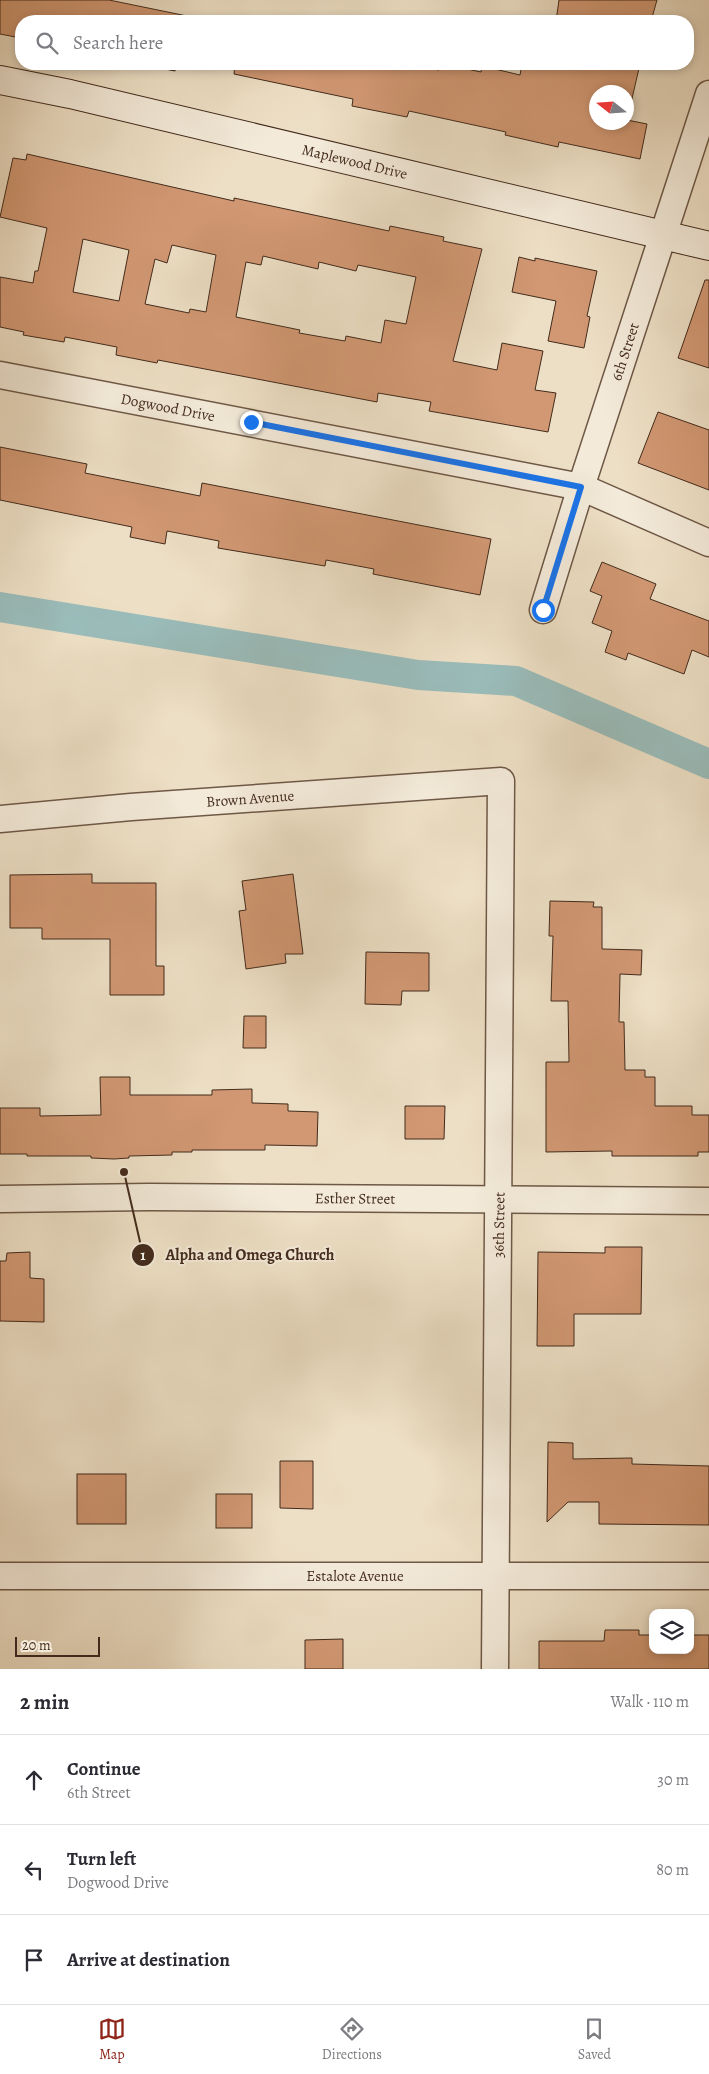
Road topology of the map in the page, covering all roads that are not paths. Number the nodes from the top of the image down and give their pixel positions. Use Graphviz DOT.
graph roads {
  1 [pos="0,80"];
  2 [pos="709,94"];
  3 [pos="664,236"];
  4 [pos="709,246"];
  5 [pos="0,375"];
  6 [pos="581,487"];
  7 [pos="709,543"];
  8 [pos="543,610"];
  9 [pos="501,781"];
  10 [pos="0,819"];
  11 [pos="0,1199"];
  12 [pos="500,1199"];
  13 [pos="709,1201"];
  14 [pos="495,1575"];
  15 [pos="0,1576"];
  16 [pos="709,1576"];
  17 [pos="495,1669"];
  1 -- 3 [label="street, Maplewood Drive"];
  2 -- 3 [label="street, 6th Street"];
  3 -- 4 [label="street, Maplewood Drive"];
  3 -- 6 [label="street, 6th Street"];
  5 -- 6 [label="street, Dogwood Drive"];
  6 -- 7 [label="street, Dogwood Drive"];
  6 -- 8 [label="street, 6th Street"];
  9 -- 10 [label="street, Brown Avenue"];
  9 -- 12 [label="street, 36th Street"];
  11 -- 12 [label="street, Esther Street"];
  12 -- 13 [label="street, Esther Street"];
  12 -- 14 [label="street, 36th Street"];
  14 -- 15 [label="street, Estalote Avenue"];
  14 -- 16 [label="street, Estalote Avenue"];
  14 -- 17 [label="street, 36th Street"];
}
